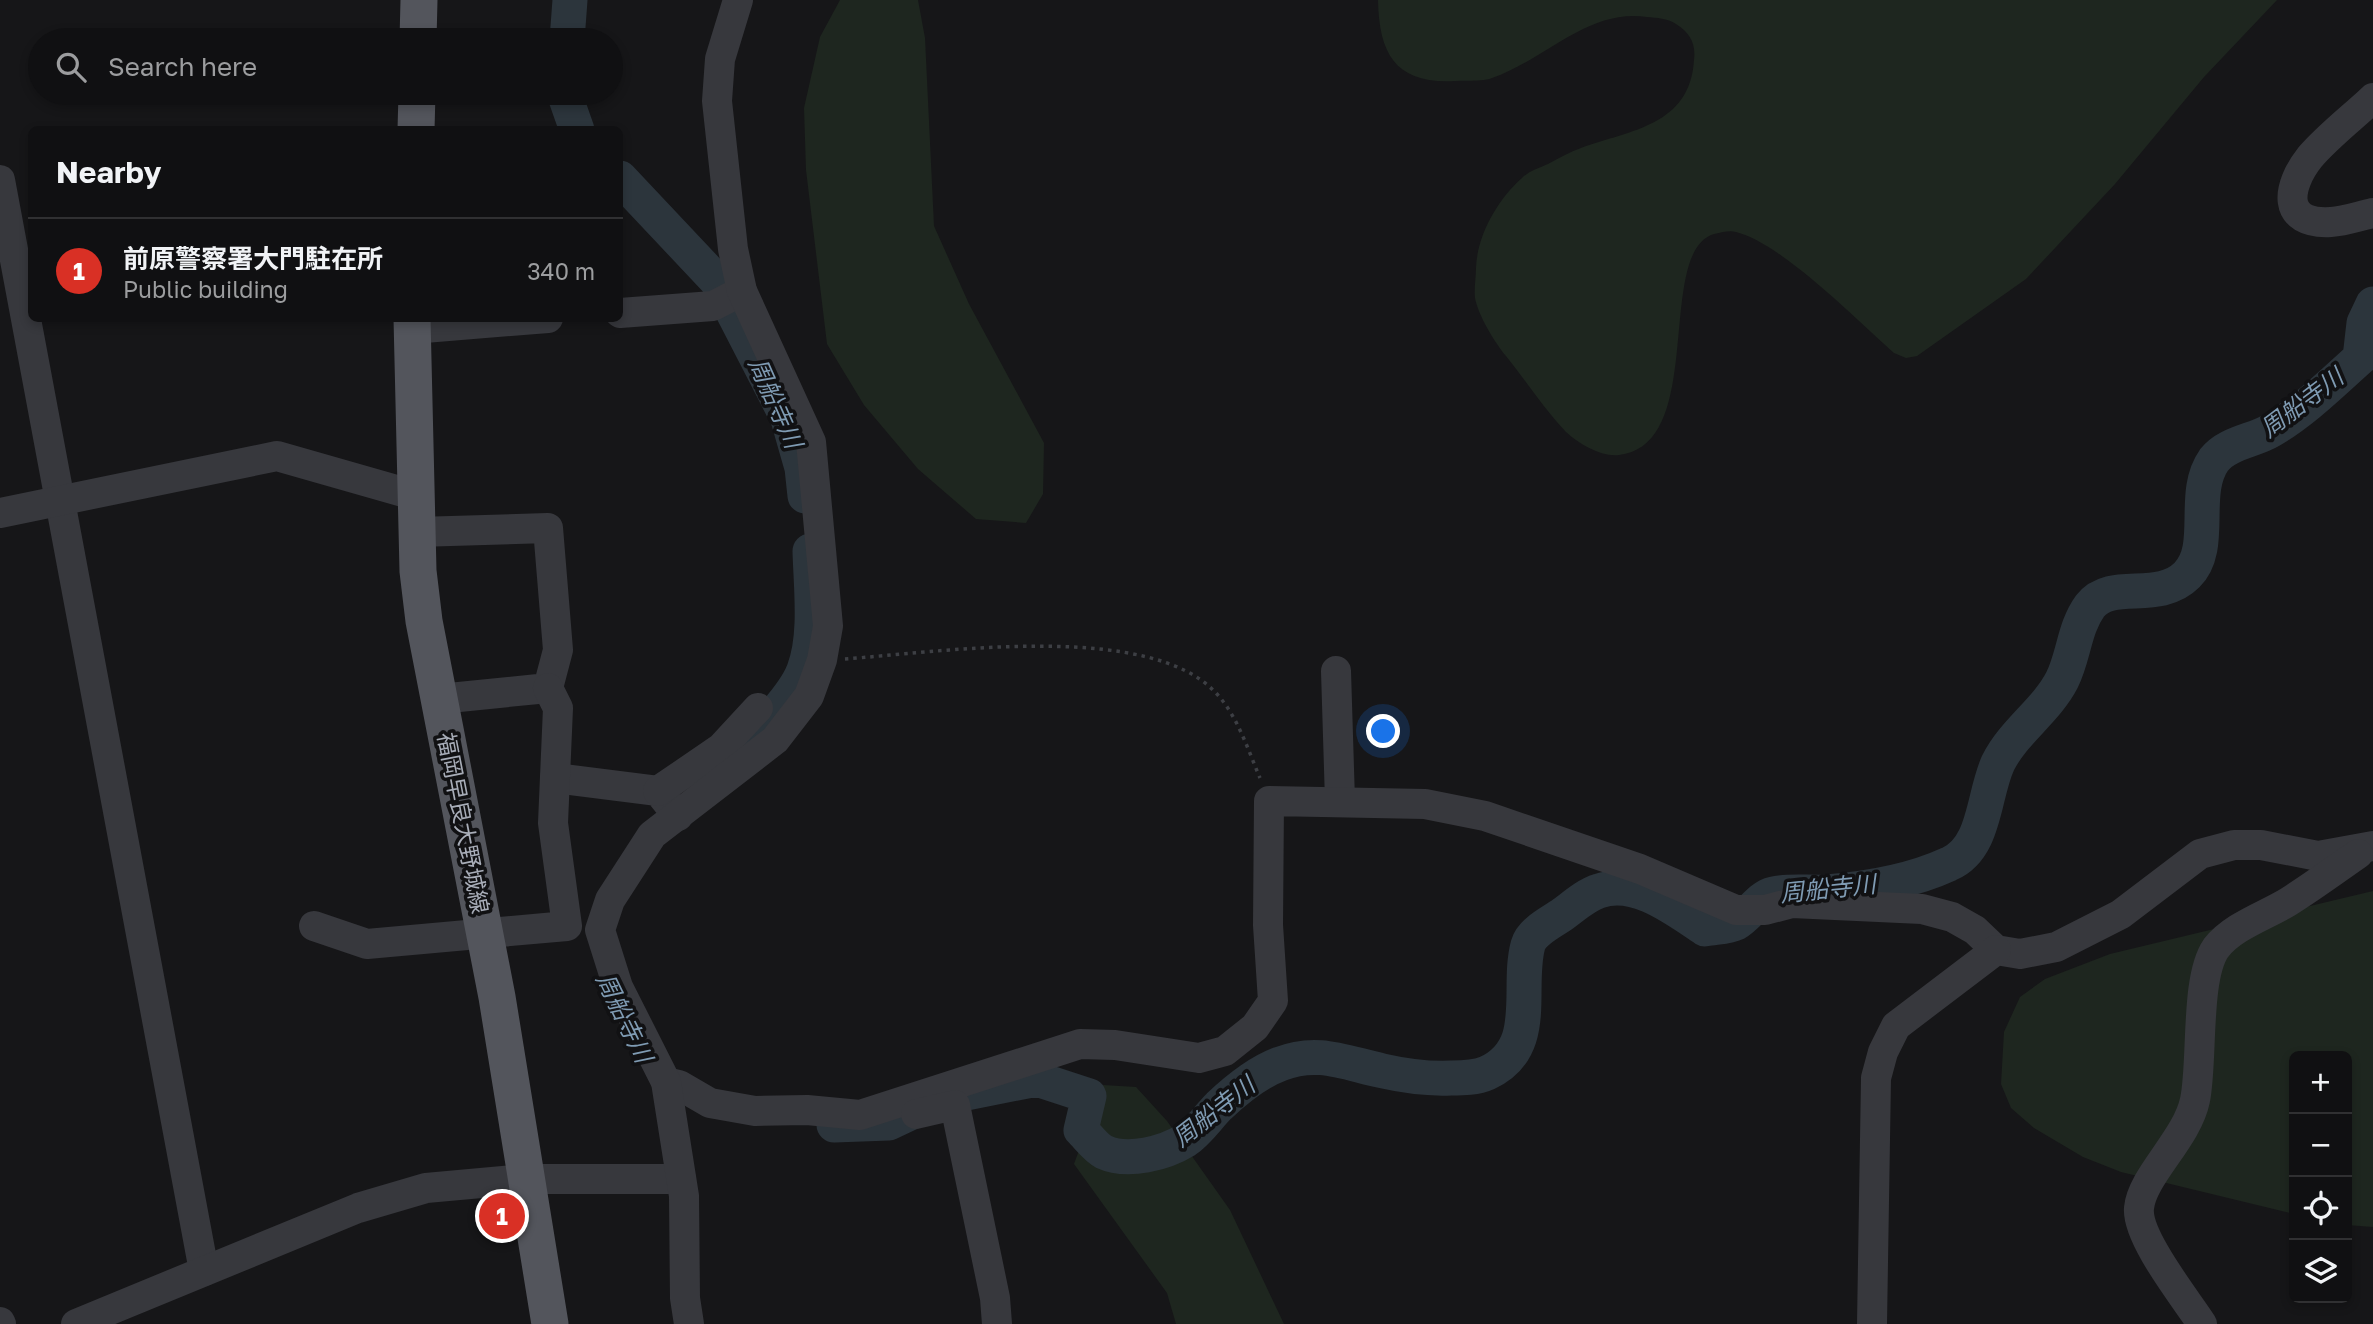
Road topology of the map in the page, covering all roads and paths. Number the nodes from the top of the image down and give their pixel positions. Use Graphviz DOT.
graph roads {
  1 [pos="419,0"];
  2 [pos="738,0"];
  3 [pos="418,28"];
  4 [pos="2373,98"];
  5 [pos="417,105"];
  6 [pos="416,126"];
  7 [pos="0,180"];
  8 [pos="2373,213"];
  9 [pos="742,291"];
  10 [pos="623,313"];
  11 [pos="457,322"];
  12 [pos="412,324"];
  13 [pos="417,496"];
  14 [pos="59,500"];
  15 [pos="0,513"];
  16 [pos="417,532"];
  17 [pos="822,660"];
  18 [pos="1335,671"];
  19 [pos="548,688"];
  20 [pos="439,699"];
  21 [pos="758,708"];
  22 [pos="555,778"];
  23 [pos="1269,801"];
  24 [pos="1340,801"];
  25 [pos="668,804"];
  26 [pos="2372,846"];
  27 [pos="314,926"];
  28 [pos="485,936"];
  29 [pos="1996,950"];
  30 [pos="667,1091"];
  31 [pos="895,1104"];
  32 [pos="525,1179"];
  33 [pos="681,1179"];
  34 [pos="204,1270"];
  35 [pos="76,1324"];
  36 [pos="550,1324"];
  37 [pos="689,1324"];
  38 [pos="997,1324"];
  39 [pos="1872,1324"];
  40 [pos="2202,1324"];
  1 -- 3 [label="main road"];
  2 -- 9 [label="street"];
  4 -- 8 [label="street"];
  5 -- 6 [label="main road"];
  7 -- 14 [label="street"];
  9 -- 10 [label="street"];
  9 -- 17 [label="street"];
  11 -- 12 [label="street"];
  12 -- 13 [label="main road, 福岡早良大野城線"];
  13 -- 14 [label="street"];
  13 -- 16 [label="main road, 福岡早良大野城線"];
  14 -- 15 [label="street"];
  14 -- 34 [label="street"];
  16 -- 19 [label="street"];
  16 -- 20 [label="main road, 福岡早良大野城線"];
  17 -- 23 [label="path"];
  17 -- 25 [label="street"];
  18 -- 24 [label="street"];
  19 -- 20 [label="street"];
  19 -- 22 [label="street"];
  20 -- 28 [label="main road, 福岡早良大野城線"];
  21 -- 25 [label="street"];
  22 -- 25 [label="street"];
  22 -- 28 [label="street"];
  23 -- 24 [label="street"];
  23 -- 31 [label="street"];
  24 -- 29 [label="street"];
  25 -- 30 [label="street"];
  26 -- 29 [label="street"];
  26 -- 40 [label="street"];
  27 -- 28 [label="street"];
  28 -- 32 [label="main road, 福岡早良大野城線"];
  29 -- 39 [label="street"];
  30 -- 31 [label="street"];
  30 -- 33 [label="street"];
  31 -- 38 [label="street"];
  32 -- 33 [label="street"];
  32 -- 34 [label="street"];
  32 -- 36 [label="main road, 福岡早良大野城線"];
  33 -- 37 [label="street"];
  34 -- 35 [label="street"];
}
